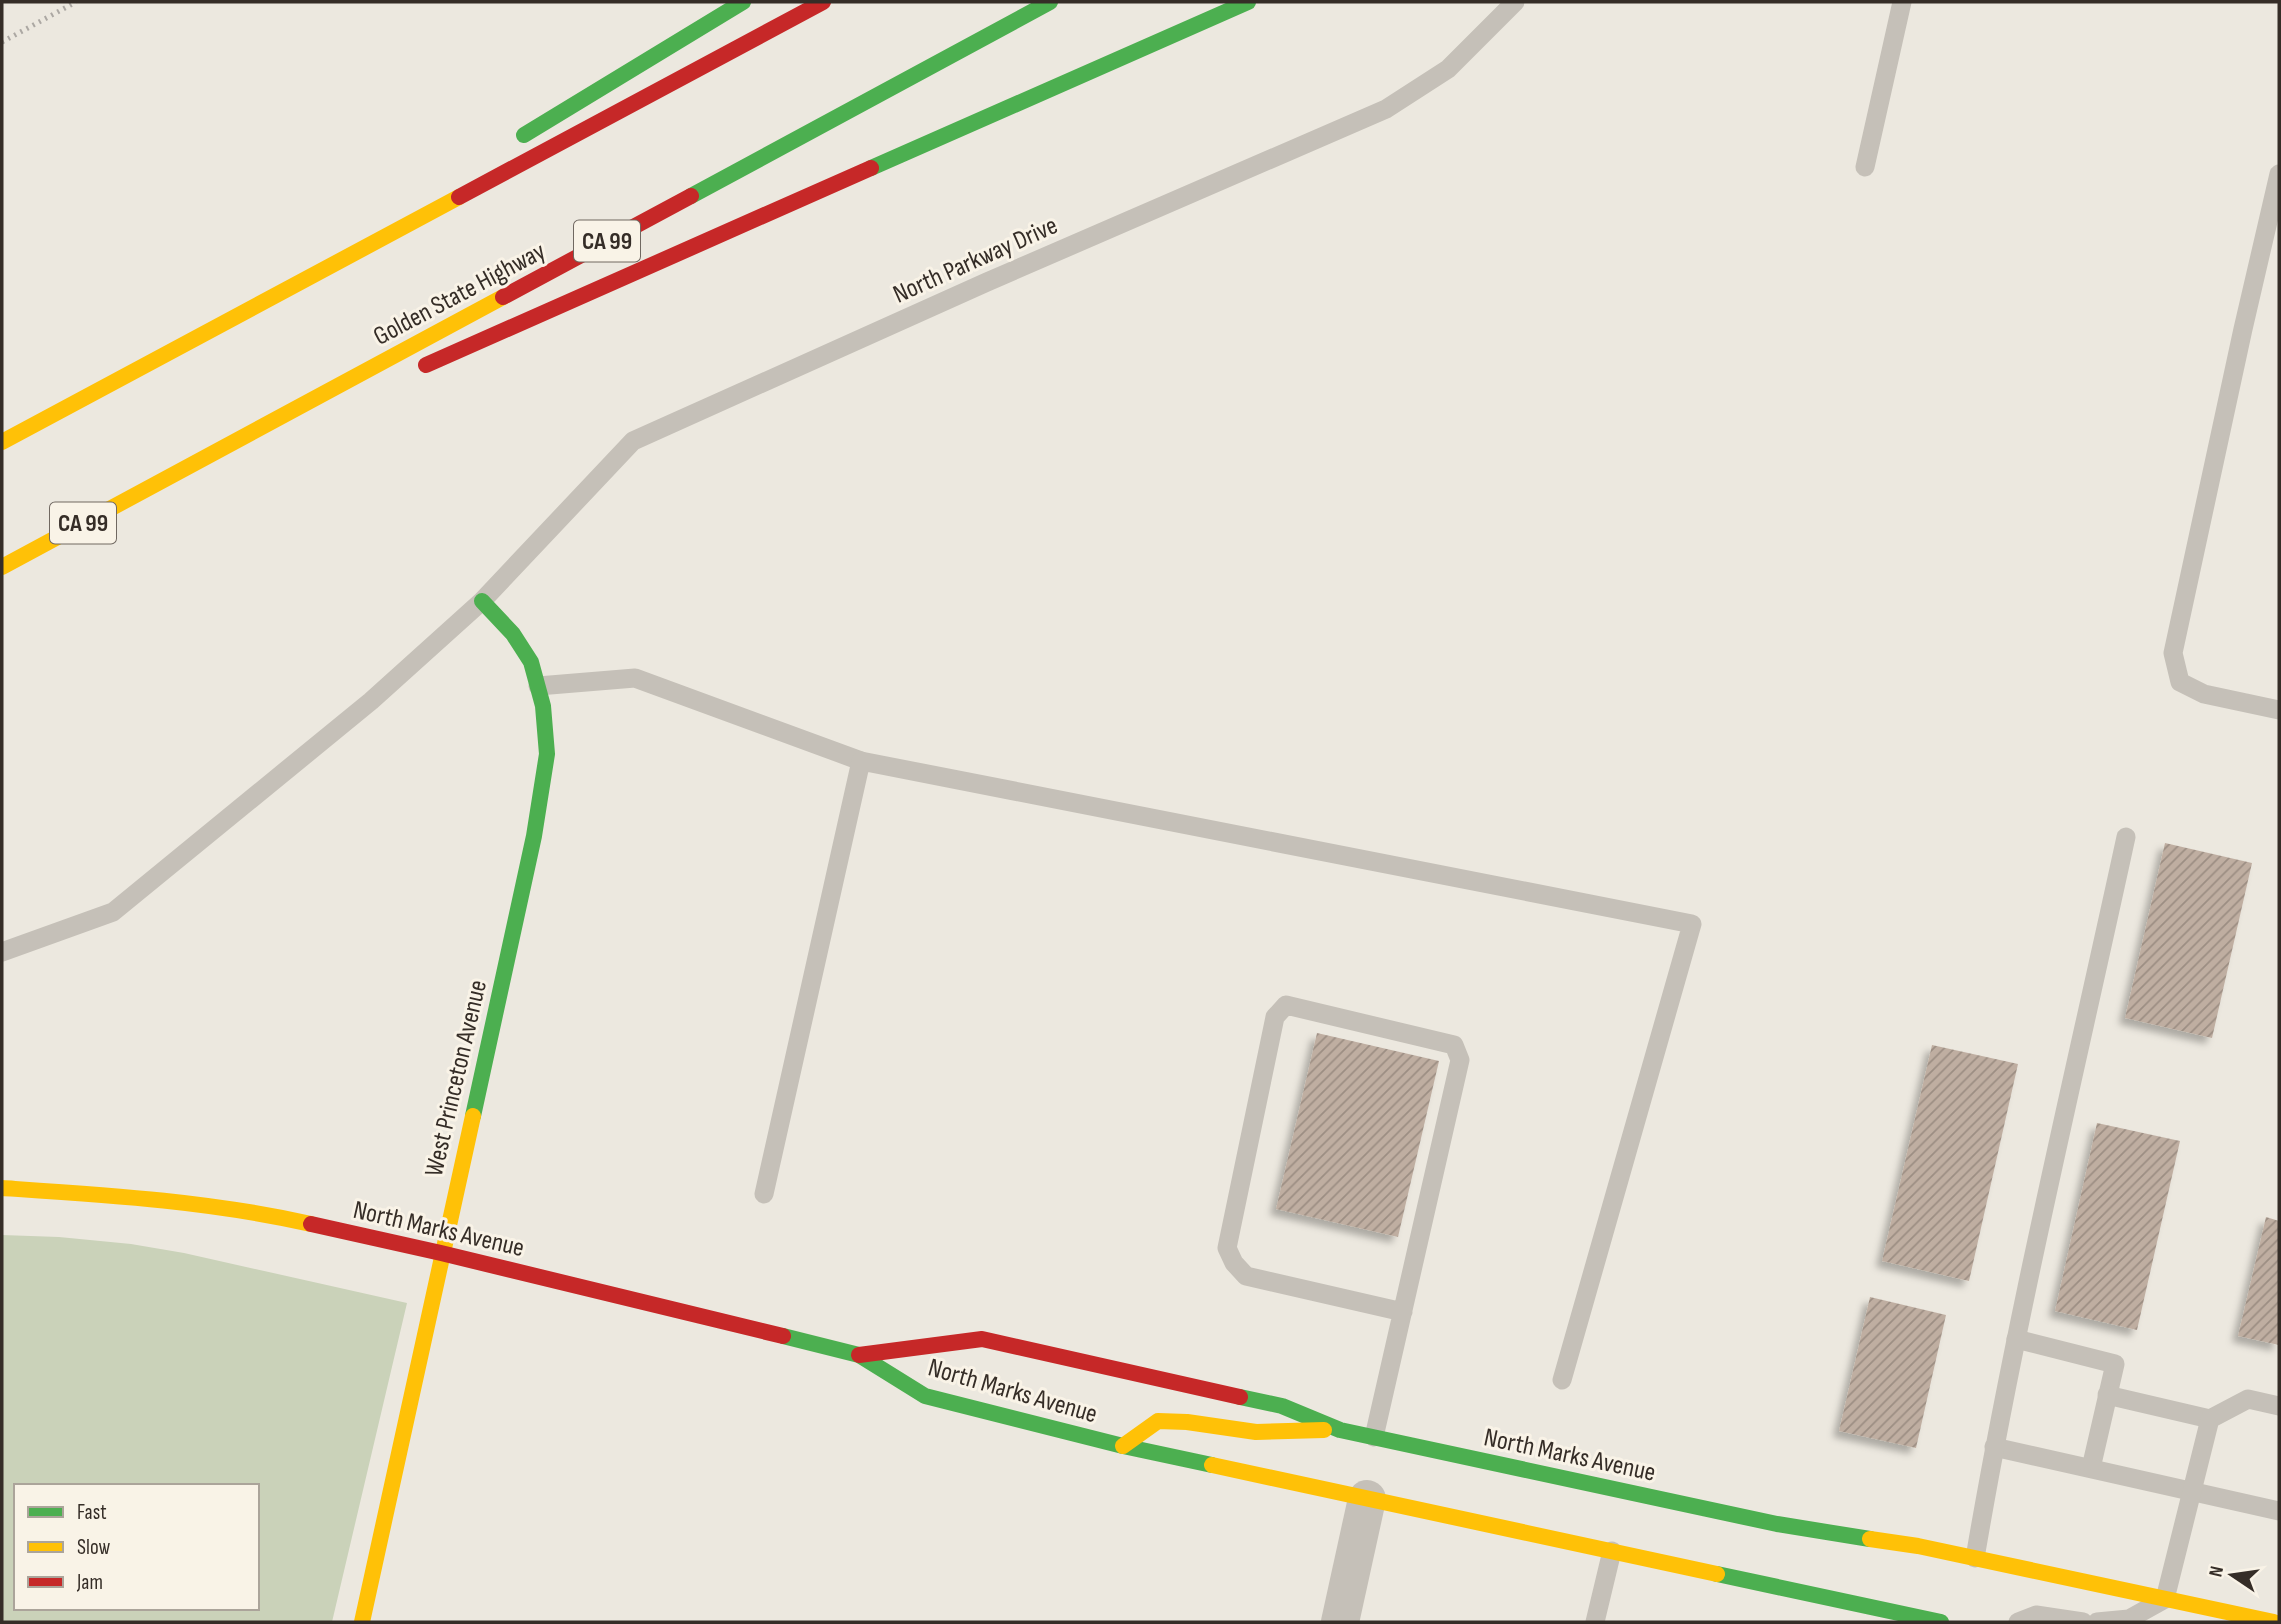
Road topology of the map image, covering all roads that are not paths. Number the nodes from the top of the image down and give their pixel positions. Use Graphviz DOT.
graph roads {
  1 [pos="743,2"];
  2 [pos="823,2"];
  3 [pos="1050,2"];
  4 [pos="1248,2"];
  5 [pos="1515,2"];
  6 [pos="1902,2"];
  7 [pos="504,147"];
  8 [pos="1865,167"];
  9 [pos="2279,174"];
  10 [pos="397,212"];
  11 [pos="134,371"];
  12 [pos="407,373"];
  13 [pos="343,401"];
  14 [pos="2,442"];
  15 [pos="164,480"];
  16 [pos="2,567"];
  17 [pos="482,601"];
  18 [pos="538,685"];
  19 [pos="2279,710"];
  20 [pos="861,761"];
  21 [pos="2126,837"];
  22 [pos="2,952"];
  23 [pos="2,1188"];
  24 [pos="764,1194"];
  25 [pos="441,1253"];
  26 [pos="1403,1312"];
  27 [pos="2016,1339"];
  28 [pos="859,1354"];
  29 [pos="1562,1380"];
  30 [pos="2107,1395"];
  31 [pos="2279,1406"];
  32 [pos="2210,1419"];
  33 [pos="1340,1430"];
  34 [pos="1374,1437"];
  35 [pos="1123,1446"];
  36 [pos="1994,1447"];
  37 [pos="2091,1468"];
  38 [pos="2192,1490"];
  39 [pos="1367,1499"];
  40 [pos="2279,1511"];
  41 [pos="1612,1551"];
  42 [pos="1975,1558"];
  43 [pos="2165,1599"];
  44 [pos="1891,1617"];
  45 [pos="362,1622"];
  46 [pos="1340,1622"];
  47 [pos="1595,1622"];
  48 [pos="1941,1622"];
  49 [pos="2018,1622"];
  50 [pos="2083,1622"];
  51 [pos="2097,1622"];
  52 [pos="2274,1622"];
  1 -- 7 [label="main road"];
  2 -- 11 [label="main road"];
  3 -- 15 [label="main road, Golden State Highway / CA 99"];
  4 -- 12 [label="main road"];
  5 -- 17 [label="lane, North Parkway Drive"];
  6 -- 8 [label="lane"];
  9 -- 19 [label="lane"];
  10 -- 11 [label="main road"];
  11 -- 14 [label="main road"];
  13 -- 15 [label="main road"];
  15 -- 16 [label="main road, Golden State Highway / CA 99"];
  17 -- 18 [label="main road, West Princeton Avenue"];
  17 -- 22 [label="lane, North Parkway Drive"];
  18 -- 20 [label="lane"];
  18 -- 25 [label="main road, West Princeton Avenue"];
  20 -- 24 [label="lane"];
  20 -- 29 [label="lane"];
  21 -- 27 [label="lane"];
  23 -- 25 [label="main road, North Marks Avenue"];
  25 -- 28 [label="main road, North Marks Avenue"];
  25 -- 45 [label="main road, West Princeton Avenue"];
  26 -- 26 [label="lane"];
  26 -- 34 [label="lane"];
  27 -- 30 [label="lane"];
  27 -- 36 [label="lane"];
  28 -- 33 [label="main road, North Marks Avenue"];
  28 -- 35 [label="main road, North Marks Avenue"];
  30 -- 32 [label="lane"];
  30 -- 37 [label="lane"];
  31 -- 32 [label="lane"];
  32 -- 38 [label="lane"];
  33 -- 34 [label="main road, North Marks Avenue"];
  33 -- 35 [label="main road"];
  34 -- 42 [label="main road, North Marks Avenue"];
  35 -- 39 [label="main road, North Marks Avenue"];
  36 -- 37 [label="lane"];
  36 -- 42 [label="lane"];
  37 -- 38 [label="lane"];
  38 -- 40 [label="lane"];
  38 -- 43 [label="lane"];
  39 -- 41 [label="main road, North Marks Avenue"];
  39 -- 46 [label="street"];
  41 -- 44 [label="main road, North Marks Avenue"];
  41 -- 47 [label="lane"];
  42 -- 43 [label="main road, North Marks Avenue"];
  43 -- 51 [label="lane"];
  43 -- 52 [label="main road, North Marks Avenue"];
  44 -- 48 [label="main road, North Marks Avenue"];
  49 -- 50 [label="lane"];
}
